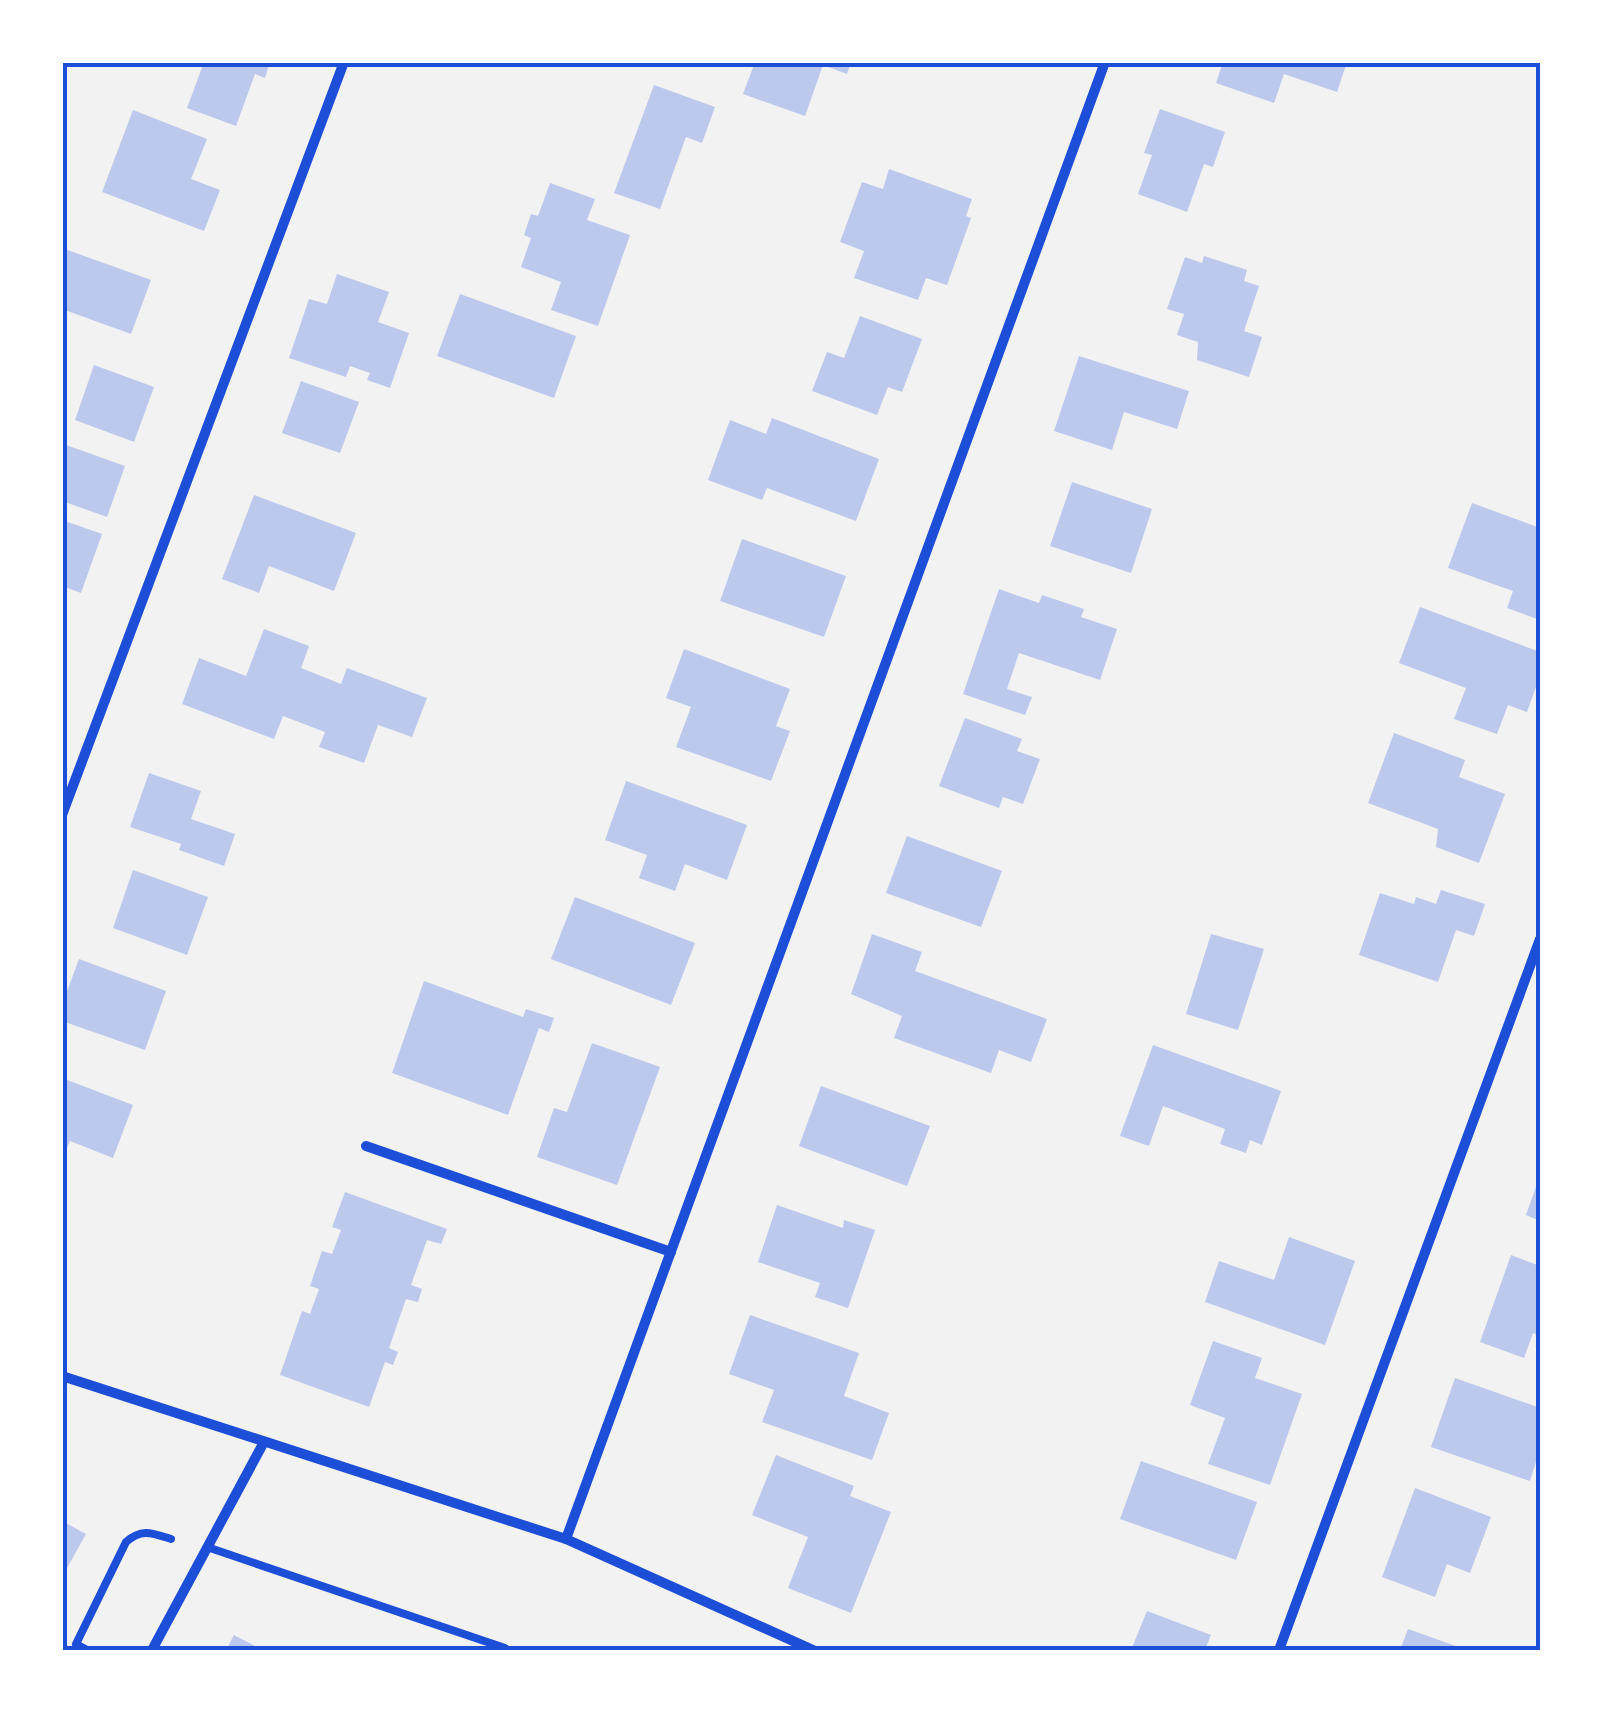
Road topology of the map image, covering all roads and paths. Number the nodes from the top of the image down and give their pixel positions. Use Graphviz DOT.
graph roads {
  1 [pos="344,62"];
  2 [pos="1105,62"];
  3 [pos="62,816"];
  4 [pos="1540,939"];
  5 [pos="366,1146"];
  6 [pos="671,1252"];
  7 [pos="62,1376"];
  8 [pos="264,1442"];
  9 [pos="171,1539"];
  10 [pos="566,1539"];
  11 [pos="208,1547"];
  12 [pos="504,1648"];
  13 [pos="87,1650"];
  14 [pos="152,1650"];
  15 [pos="813,1650"];
  16 [pos="1280,1650"];
  1 -- 3 [label="street"];
  2 -- 6 [label="street"];
  4 -- 16 [label="street"];
  5 -- 6 [label="street"];
  6 -- 10 [label="street"];
  7 -- 8 [label="street"];
  8 -- 10 [label="street"];
  8 -- 11 [label="street"];
  9 -- 13 [label="lane"];
  10 -- 15 [label="street"];
  11 -- 12 [label="lane"];
  11 -- 14 [label="street"];
}
